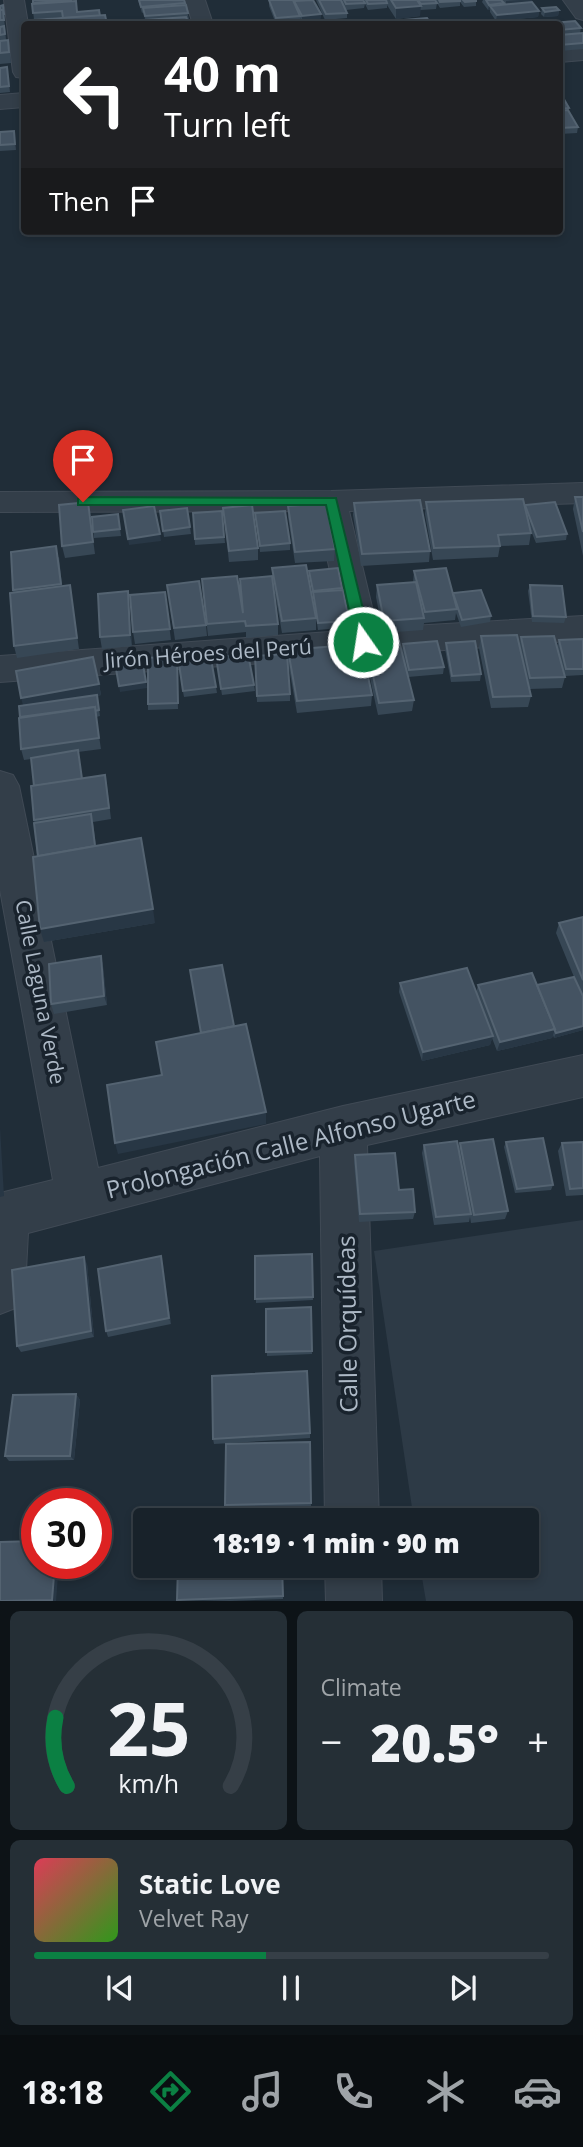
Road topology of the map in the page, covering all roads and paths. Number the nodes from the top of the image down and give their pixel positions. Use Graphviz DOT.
graph roads {
  1 [pos="14,0"];
  2 [pos="195,0"];
  3 [pos="573,0"];
  4 [pos="583,14"];
  5 [pos="202,21"];
  6 [pos="21,50"];
  7 [pos="583,54"];
  8 [pos="563,56"];
  9 [pos="21,100"];
  10 [pos="0,102"];
  11 [pos="583,493"];
  12 [pos="331,501"];
  13 [pos="0,502"];
  14 [pos="583,628"];
  15 [pos="363,642"];
  16 [pos="0,670"];
  17 [pos="0,786"];
  18 [pos="583,1076"];
  19 [pos="343,1128"];
  20 [pos="80,1197"];
  21 [pos="2,1216"];
  22 [pos="0,1289"];
  23 [pos="352,1508"];
  24 [pos="354,1578"];
  25 [pos="354,1601"];
  1 -- 6 [label="street"];
  2 -- 5 [label="street"];
  3 -- 4 [label="street"];
  7 -- 8 [label="street"];
  9 -- 10 [label="street"];
  11 -- 12 [label="street"];
  12 -- 13 [label="street"];
  12 -- 15 [label="street"];
  14 -- 15 [label="street, Jirón Héroes del Perú"];
  15 -- 16 [label="street, Jirón Héroes del Perú"];
  17 -- 20 [label="street, Calle Laguna Verde"];
  18 -- 19 [label="street, Prolongación Calle Alfonso Ugarte"];
  19 -- 20 [label="street, Prolongación Calle Alfonso Ugarte"];
  19 -- 23 [label="street, Calle Orquídeas"];
  20 -- 21 [label="street, Prolongación Calle Alfonso Ugarte"];
  21 -- 22 [label="street"];
  24 -- 25 [label="street"];
}
